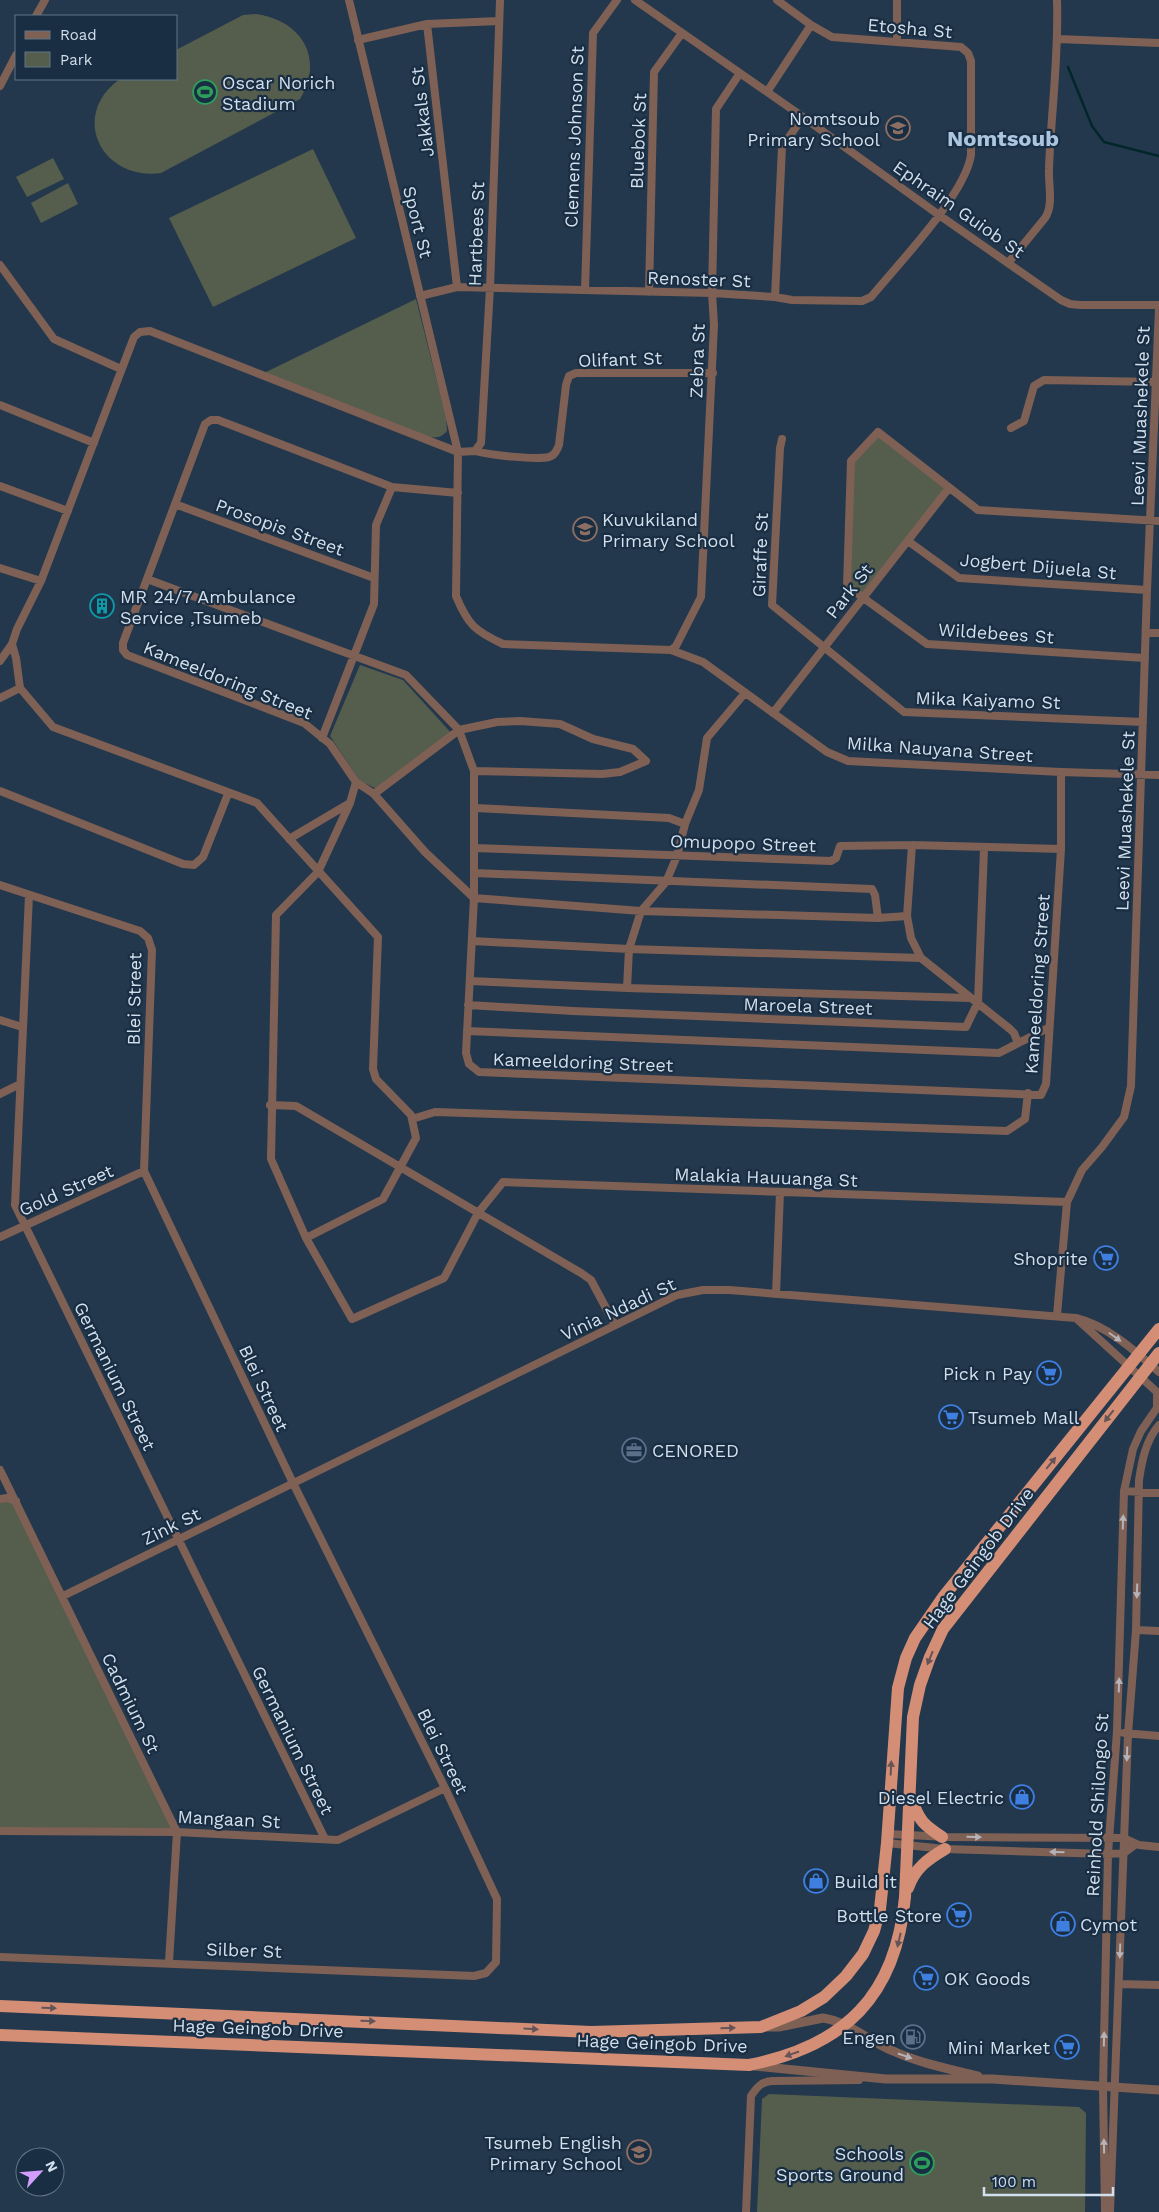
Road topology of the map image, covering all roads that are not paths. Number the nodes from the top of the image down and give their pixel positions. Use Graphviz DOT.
graph roads {
  1 [pos="45,0"];
  2 [pos="349,0"];
  3 [pos="500,0"];
  4 [pos="616,0"];
  5 [pos="636,0"];
  6 [pos="777,0"];
  7 [pos="897,0"];
  8 [pos="1058,0"];
  9 [pos="37,15"];
  10 [pos="499,22"];
  11 [pos="427,24"];
  12 [pos="811,25"];
  13 [pos="682,33"];
  14 [pos="1058,39"];
  15 [pos="358,40"];
  16 [pos="897,41"];
  17 [pos="1159,43"];
  18 [pos="15,56"];
  19 [pos="740,74"];
  20 [pos="0,86"];
  21 [pos="767,92"];
  22 [pos="803,117"];
  23 [pos="939,216"];
  24 [pos="1009,262"];
  25 [pos="0,265"];
  26 [pos="457,287"];
  27 [pos="490,288"];
  28 [pos="584,290"];
  29 [pos="649,292"];
  30 [pos="712,293"];
  31 [pos="420,296"];
  32 [pos="775,296"];
  33 [pos="1159,305"];
  34 [pos="1159,309"];
  35 [pos="121,369"];
  36 [pos="713,373"];
  37 [pos="1156,382"];
  38 [pos="0,406"];
  39 [pos="1011,428"];
  40 [pos="782,439"];
  41 [pos="94,442"];
  42 [pos="475,451"];
  43 [pos="458,452"];
  44 [pos="0,486"];
  45 [pos="392,487"];
  46 [pos="949,488"];
  47 [pos="458,493"];
  48 [pos="175,504"];
  49 [pos="68,511"];
  50 [pos="1150,520"];
  51 [pos="1159,521"];
  52 [pos="908,541"];
  53 [pos="0,568"];
  54 [pos="374,578"];
  55 [pos="147,579"];
  56 [pos="41,581"];
  57 [pos="1147,590"];
  58 [pos="862,599"];
  59 [pos="1146,633"];
  60 [pos="1159,633"];
  61 [pos="12,644"];
  62 [pos="824,648"];
  63 [pos="671,650"];
  64 [pos="354,656"];
  65 [pos="1145,658"];
  66 [pos="0,661"];
  67 [pos="20,688"];
  68 [pos="745,693"];
  69 [pos="0,698"];
  70 [pos="773,713"];
  71 [pos="1143,722"];
  72 [pos="459,730"];
  73 [pos="322,738"];
  74 [pos="474,771"];
  75 [pos="1061,772"];
  76 [pos="1159,774"];
  77 [pos="1142,775"];
  78 [pos="356,782"];
  79 [pos="0,791"];
  80 [pos="228,794"];
  81 [pos="374,794"];
  82 [pos="350,803"];
  83 [pos="476,808"];
  84 [pos="685,824"];
  85 [pos="289,839"];
  86 [pos="912,845"];
  87 [pos="474,848"];
  88 [pos="984,849"];
  89 [pos="1061,849"];
  90 [pos="678,856"];
  91 [pos="318,872"];
  92 [pos="474,874"];
  93 [pos="666,882"];
  94 [pos="0,885"];
  95 [pos="29,895"];
  96 [pos="474,898"];
  97 [pos="641,911"];
  98 [pos="907,916"];
  99 [pos="878,918"];
  100 [pos="472,941"];
  101 [pos="629,950"];
  102 [pos="921,958"];
  103 [pos="470,981"];
  104 [pos="627,988"];
  105 [pos="970,998"];
  106 [pos="978,1002"];
  107 [pos="468,1005"];
  108 [pos="0,1020"];
  109 [pos="22,1026"];
  110 [pos="1048,1028"];
  111 [pos="466,1031"];
  112 [pos="1018,1044"];
  113 [pos="20,1084"];
  114 [pos="1028,1093"];
  115 [pos="0,1094"];
  116 [pos="270,1105"];
  117 [pos="412,1119"];
  118 [pos="401,1168"];
  119 [pos="144,1171"];
  120 [pos="780,1192"];
  121 [pos="1067,1202"];
  122 [pos="478,1213"];
  123 [pos="25,1225"];
  124 [pos="0,1237"];
  125 [pos="306,1238"];
  126 [pos="776,1294"];
  127 [pos="1057,1315"];
  128 [pos="1076,1318"];
  129 [pos="615,1325"];
  130 [pos="1159,1329"];
  131 [pos="1159,1353"];
  132 [pos="1138,1355"];
  133 [pos="1128,1368"];
  134 [pos="1154,1368"];
  135 [pos="1139,1377"];
  136 [pos="1158,1393"];
  137 [pos="1158,1406"];
  138 [pos="1159,1425"];
  139 [pos="0,1470"];
  140 [pos="292,1482"];
  141 [pos="1124,1491"];
  142 [pos="1140,1492"];
  143 [pos="1159,1494"];
  144 [pos="0,1499"];
  145 [pos="16,1501"];
  146 [pos="178,1539"];
  147 [pos="63,1596"];
  148 [pos="1136,1630"];
  149 [pos="1159,1631"];
  150 [pos="1117,1732"];
  151 [pos="1128,1734"];
  152 [pos="1159,1736"];
  153 [pos="445,1788"];
  154 [pos="909,1792"];
  155 [pos="0,1831"];
  156 [pos="177,1832"];
  157 [pos="1124,1838"];
  158 [pos="325,1839"];
  159 [pos="888,1839"];
  160 [pos="1109,1839"];
  161 [pos="907,1840"];
  162 [pos="943,1843"];
  163 [pos="1136,1844"];
  164 [pos="1159,1847"];
  165 [pos="1124,1853"];
  166 [pos="1108,1854"];
  167 [pos="905,1897"];
  168 [pos="0,1957"];
  169 [pos="168,1962"];
  170 [pos="486,1973"];
  171 [pos="1119,1984"];
  172 [pos="1159,1985"];
  173 [pos="0,2006"];
  174 [pos="844,2025"];
  175 [pos="761,2027"];
  176 [pos="0,2035"];
  177 [pos="749,2065"];
  178 [pos="886,2079"];
  179 [pos="993,2079"];
  180 [pos="1103,2088"];
  181 [pos="1115,2089"];
  182 [pos="1159,2090"];
  183 [pos="746,2212"];
  184 [pos="1105,2212"];
  185 [pos="1110,2212"];
  1 -- 9 [label="street"];
  2 -- 15 [label="street, Sport St"];
  3 -- 10 [label="street, Hartbees St"];
  4 -- 28 [label="street, Clemens Johnson St"];
  5 -- 13 [label="street, Ephraim Guiob St"];
  6 -- 12 [label="street, Etosha St"];
  7 -- 16 [label="street"];
  8 -- 14 [label="street"];
  10 -- 11 [label="street"];
  10 -- 27 [label="street, Hartbees St"];
  11 -- 15 [label="street"];
  11 -- 26 [label="street, Jakkals St"];
  12 -- 16 [label="street, Etosha St"];
  12 -- 21 [label="street"];
  13 -- 19 [label="street, Ephraim Guiob St"];
  13 -- 29 [label="street, Bluebok St"];
  14 -- 17 [label="street"];
  14 -- 24 [label="street"];
  15 -- 31 [label="street, Sport St"];
  16 -- 23 [label="street, Etosha St"];
  18 -- 20 [label="street"];
  19 -- 21 [label="street, Ephraim Guiob St"];
  19 -- 30 [label="street, Zebra St"];
  21 -- 22 [label="street, Ephraim Guiob St"];
  22 -- 23 [label="street, Ephraim Guiob St"];
  22 -- 32 [label="street"];
  23 -- 24 [label="street, Ephraim Guiob St"];
  23 -- 32 [label="street, Renoster St"];
  24 -- 33 [label="street, Ephraim Guiob St"];
  25 -- 35 [label="street"];
  26 -- 27 [label="street, Renoster St"];
  26 -- 31 [label="street, Renoster St"];
  27 -- 28 [label="street, Renoster St"];
  27 -- 42 [label="street, Hartbees St"];
  28 -- 29 [label="street, Renoster St"];
  29 -- 30 [label="street, Renoster St"];
  30 -- 32 [label="street, Renoster St"];
  30 -- 36 [label="street, Zebra St"];
  31 -- 43 [label="street, Sport St"];
  34 -- 37 [label="street, Leevi Muashekele St"];
  35 -- 41 [label="street"];
  35 -- 43 [label="street"];
  36 -- 42 [label="street, Olifant St"];
  36 -- 63 [label="street, Zebra St"];
  37 -- 39 [label="street"];
  37 -- 50 [label="street, Leevi Muashekele St"];
  38 -- 41 [label="street"];
  40 -- 62 [label="street, Giraffe St"];
  41 -- 49 [label="street"];
  42 -- 43 [label="street"];
  43 -- 47 [label="street, Milka Nauyana Street"];
  44 -- 49 [label="street"];
  45 -- 47 [label="street, Kameeldoring Street"];
  45 -- 48 [label="street, Kameeldoring Street"];
  45 -- 54 [label="street"];
  46 -- 50 [label="street"];
  46 -- 52 [label="street, Park St"];
  46 -- 58 [label="street, Wildebees St"];
  47 -- 63 [label="street, Milka Nauyana Street"];
  48 -- 54 [label="street, Prosopis Street"];
  48 -- 55 [label="street, Kameeldoring Street"];
  49 -- 56 [label="street"];
  50 -- 51 [label="street"];
  50 -- 57 [label="street, Leevi Muashekele St"];
  52 -- 57 [label="street, Jogbert Dijuela St"];
  52 -- 58 [label="street, Park St"];
  53 -- 56 [label="street"];
  54 -- 64 [label="street"];
  55 -- 64 [label="street"];
  55 -- 73 [label="street, Kameeldoring Street"];
  56 -- 61 [label="street"];
  57 -- 59 [label="street, Leevi Muashekele St"];
  58 -- 62 [label="street, Park St"];
  58 -- 65 [label="street, Wildebees St"];
  59 -- 60 [label="street"];
  59 -- 65 [label="street, Leevi Muashekele St"];
  61 -- 66 [label="street"];
  61 -- 67 [label="street"];
  62 -- 70 [label="street, Park St"];
  62 -- 71 [label="street, Mika Kaiyamo St"];
  63 -- 68 [label="street, Milka Nauyana Street"];
  64 -- 72 [label="street"];
  64 -- 73 [label="street"];
  65 -- 71 [label="street, Leevi Muashekele St"];
  67 -- 69 [label="street"];
  67 -- 80 [label="street"];
  68 -- 70 [label="street, Milka Nauyana Street"];
  68 -- 84 [label="street"];
  70 -- 75 [label="street, Milka Nauyana Street"];
  71 -- 77 [label="street, Leevi Muashekele St"];
  72 -- 74 [label="street"];
  72 -- 74 [label="street"];
  72 -- 81 [label="street"];
  73 -- 78 [label="street, Kameeldoring Street"];
  74 -- 83 [label="street"];
  75 -- 77 [label="street, Milka Nauyana Street"];
  75 -- 89 [label="street, Kameeldoring Street"];
  76 -- 77 [label="street, Milka Nauyana Street"];
  77 -- 121 [label="street, Leevi Muashekele St"];
  78 -- 81 [label="street, Kameeldoring Street"];
  78 -- 82 [label="street"];
  79 -- 80 [label="street"];
  80 -- 85 [label="street"];
  81 -- 96 [label="street, Kameeldoring Street"];
  82 -- 85 [label="street"];
  82 -- 91 [label="street"];
  83 -- 84 [label="street"];
  83 -- 87 [label="street"];
  84 -- 90 [label="street"];
  85 -- 91 [label="street"];
  86 -- 88 [label="street, Omupopo Street"];
  86 -- 90 [label="street, Omupopo Street"];
  86 -- 98 [label="street"];
  87 -- 90 [label="street, Omupopo Street"];
  87 -- 92 [label="street"];
  88 -- 89 [label="street, Omupopo Street"];
  88 -- 106 [label="street, Maroela Street"];
  89 -- 110 [label="street, Kameeldoring Street"];
  90 -- 93 [label="street"];
  91 -- 116 [label="street"];
  91 -- 117 [label="street"];
  92 -- 93 [label="street"];
  92 -- 96 [label="street"];
  93 -- 97 [label="street"];
  93 -- 99 [label="street"];
  94 -- 95 [label="street, Blei Street"];
  95 -- 109 [label="street, Germanium Street"];
  95 -- 119 [label="street, Blei Street"];
  96 -- 97 [label="street"];
  96 -- 100 [label="street, Kameeldoring Street"];
  97 -- 99 [label="street"];
  97 -- 101 [label="street"];
  98 -- 99 [label="street"];
  98 -- 102 [label="street"];
  100 -- 101 [label="street"];
  100 -- 103 [label="street, Kameeldoring Street"];
  101 -- 102 [label="street"];
  101 -- 104 [label="street"];
  102 -- 105 [label="street"];
  103 -- 104 [label="street"];
  103 -- 107 [label="street, Kameeldoring Street"];
  104 -- 105 [label="street"];
  105 -- 106 [label="street"];
  106 -- 107 [label="street, Maroela Street"];
  106 -- 112 [label="street"];
  107 -- 111 [label="street, Kameeldoring Street"];
  108 -- 109 [label="street"];
  109 -- 113 [label="street, Germanium Street"];
  110 -- 112 [label="street"];
  110 -- 114 [label="street, Kameeldoring Street"];
  111 -- 112 [label="street"];
  111 -- 114 [label="street, Kameeldoring Street"];
  113 -- 115 [label="street"];
  113 -- 123 [label="street, Germanium Street"];
  114 -- 117 [label="street"];
  116 -- 118 [label="street"];
  116 -- 125 [label="street"];
  117 -- 118 [label="street"];
  118 -- 122 [label="street"];
  118 -- 125 [label="street"];
  119 -- 123 [label="street, Gold Street"];
  119 -- 140 [label="street, Blei Street"];
  120 -- 121 [label="street, Malakia Hauuanga St"];
  120 -- 122 [label="street, Malakia Hauuanga St"];
  120 -- 126 [label="street"];
  121 -- 127 [label="street, Leevi Muashekele St"];
  122 -- 125 [label="street"];
  122 -- 129 [label="street"];
  123 -- 124 [label="street, Gold Street"];
  123 -- 146 [label="street, Germanium Street"];
  126 -- 127 [label="street, Vinia Ndadi St"];
  126 -- 129 [label="street, Vinia Ndadi St"];
  127 -- 128 [label="street, Vinia Ndadi St"];
  128 -- 132 [label="street, Vinia Ndadi St, one-way"];
  128 -- 133 [label="street"];
  129 -- 140 [label="street, Vinia Ndadi St"];
  130 -- 132 [label="highway, Hage Geingob Drive"];
  131 -- 134 [label="highway, Hage Geingob Drive"];
  132 -- 133 [label="highway, Hage Geingob Drive"];
  132 -- 134 [label="street, Vinia Ndadi St"];
  133 -- 135 [label="street"];
  159 -- 133 [label="highway, Hage Geingob Drive, one-way"];
  134 -- 135 [label="highway, Hage Geingob Drive"];
  135 -- 136 [label="street, Reinhold Shilongo St"];
  135 -- 154 [label="highway, Hage Geingob Drive, one-way"];
  136 -- 137 [label="street, Reinhold Shilongo St"];
  137 -- 141 [label="street, Reinhold Shilongo St"];
  138 -- 142 [label="street, Reinhold Shilongo St"];
  139 -- 145 [label="street, Cadmium St"];
  140 -- 146 [label="street, Zink St"];
  140 -- 153 [label="street, Blei Street"];
  141 -- 142 [label="street"];
  150 -- 141 [label="street, Reinhold Shilongo St, one-way"];
  142 -- 143 [label="street"];
  142 -- 148 [label="street, Reinhold Shilongo St, one-way"];
  144 -- 145 [label="street"];
  145 -- 147 [label="street, Cadmium St"];
  146 -- 147 [label="street, Zink St"];
  146 -- 158 [label="street, Germanium Street"];
  147 -- 156 [label="street, Cadmium St"];
  148 -- 149 [label="street"];
  148 -- 151 [label="street, Reinhold Shilongo St"];
  150 -- 151 [label="street"];
  150 -- 160 [label="street, Reinhold Shilongo St"];
  151 -- 152 [label="street"];
  151 -- 157 [label="street, Reinhold Shilongo St, one-way"];
  153 -- 158 [label="street, Mangaan St"];
  153 -- 170 [label="street, Blei Street"];
  154 -- 161 [label="highway, Hage Geingob Drive"];
  154 -- 162 [label="highway"];
  155 -- 156 [label="street, Mangaan St"];
  156 -- 158 [label="street, Mangaan St"];
  156 -- 169 [label="street, Cadmium St"];
  157 -- 160 [label="street"];
  157 -- 163 [label="street"];
  157 -- 165 [label="street, Reinhold Shilongo St"];
  159 -- 161 [label="street"];
  159 -- 161 [label="street"];
  159 -- 175 [label="highway, Hage Geingob Drive"];
  162 -- 160 [label="street, one-way"];
  160 -- 166 [label="street, Reinhold Shilongo St"];
  161 -- 162 [label="street"];
  161 -- 162 [label="street"];
  161 -- 167 [label="highway, Hage Geingob Drive"];
  166 -- 162 [label="street, one-way"];
  162 -- 167 [label="highway"];
  163 -- 164 [label="street"];
  163 -- 165 [label="street"];
  165 -- 166 [label="street"];
  165 -- 171 [label="street, Reinhold Shilongo St, one-way"];
  180 -- 166 [label="street, Reinhold Shilongo St, one-way"];
  167 -- 174 [label="highway, Hage Geingob Drive, one-way"];
  168 -- 169 [label="street, Silber St"];
  169 -- 170 [label="street, Silber St"];
  171 -- 172 [label="street"];
  171 -- 181 [label="street, Reinhold Shilongo St"];
  173 -- 175 [label="highway, Hage Geingob Drive, one-way"];
  174 -- 175 [label="street"];
  174 -- 177 [label="highway, Hage Geingob Drive, one-way"];
  174 -- 179 [label="street, one-way"];
  176 -- 177 [label="highway, Hage Geingob Drive"];
  177 -- 178 [label="street"];
  178 -- 179 [label="street"];
  178 -- 183 [label="street"];
  179 -- 180 [label="street"];
  180 -- 181 [label="street"];
  184 -- 180 [label="street, Reinhold Shilongo St, one-way"];
  181 -- 182 [label="street"];
  181 -- 185 [label="street, Reinhold Shilongo St"];
}
